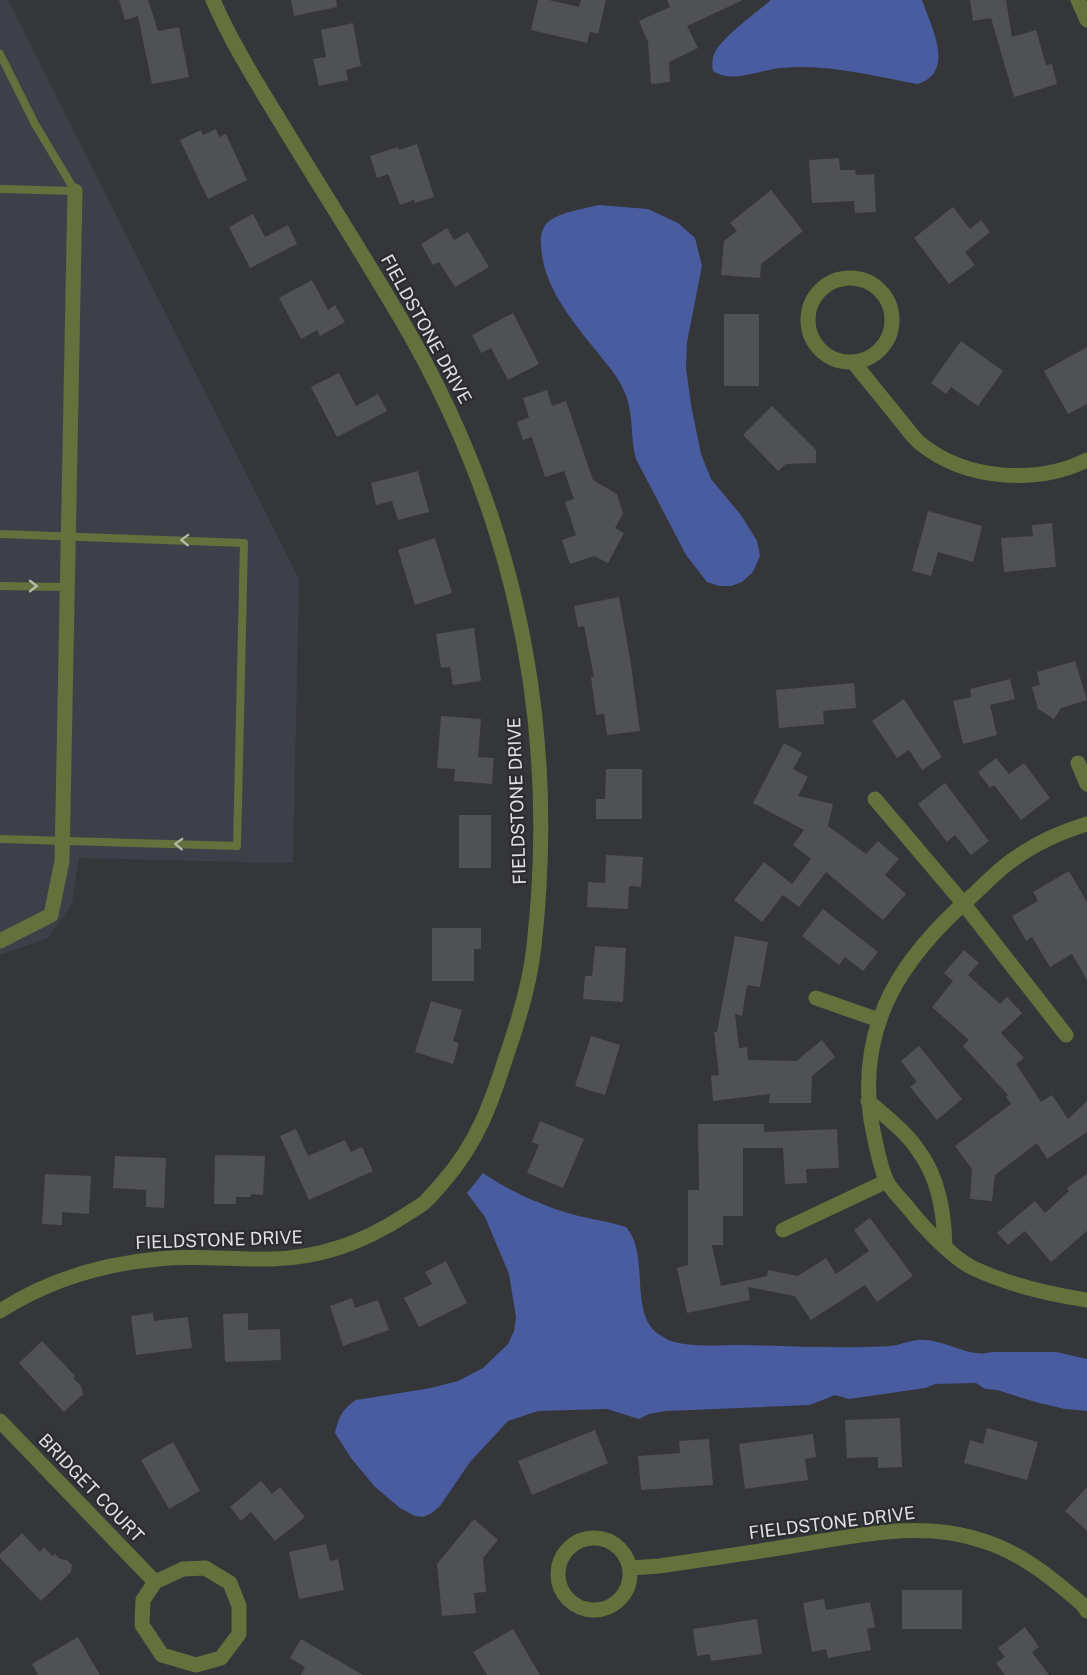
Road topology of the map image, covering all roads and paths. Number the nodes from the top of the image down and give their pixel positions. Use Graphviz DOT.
graph roads {
  1 [pos="213,0"];
  2 [pos="1078,0"];
  3 [pos="1087,20"];
  4 [pos="0,54"];
  5 [pos="0,189"];
  6 [pos="75,191"];
  7 [pos="854,363"];
  8 [pos="1087,460"];
  9 [pos="0,534"];
  10 [pos="68,536"];
  11 [pos="0,586"];
  12 [pos="67,586"];
  13 [pos="1078,763"];
  14 [pos="1087,784"];
  15 [pos="875,799"];
  16 [pos="1087,824"];
  17 [pos="0,839"];
  18 [pos="63,840"];
  19 [pos="963,903"];
  20 [pos="0,941"];
  21 [pos="816,998"];
  22 [pos="879,1020"];
  23 [pos="1066,1035"];
  24 [pos="868,1101"];
  25 [pos="887,1181"];
  26 [pos="783,1230"];
  27 [pos="945,1247"];
  28 [pos="1087,1300"];
  29 [pos="0,1311"];
  30 [pos="0,1421"];
  31 [pos="631,1568"];
  32 [pos="155,1582"];
  33 [pos="1087,1611"];
  1 -- 29 [label="street, FIELDSTONE DRIVE"];
  2 -- 3 [label="street"];
  4 -- 6 [label="lane"];
  5 -- 6 [label="lane"];
  6 -- 10 [label="street"];
  7 -- 7 [label="street"];
  7 -- 8 [label="street"];
  9 -- 10 [label="lane"];
  10 -- 12 [label="street"];
  10 -- 18 [label="lane"];
  11 -- 12 [label="lane, one-way"];
  12 -- 18 [label="street"];
  13 -- 14 [label="street"];
  15 -- 19 [label="street"];
  16 -- 19 [label="street"];
  17 -- 18 [label="lane"];
  18 -- 20 [label="street"];
  19 -- 22 [label="street"];
  19 -- 23 [label="street"];
  21 -- 22 [label="street"];
  22 -- 24 [label="street"];
  24 -- 25 [label="street"];
  24 -- 27 [label="street"];
  25 -- 26 [label="street"];
  25 -- 27 [label="street"];
  27 -- 28 [label="street"];
  30 -- 32 [label="street, BRIDGET COURT"];
  31 -- 31 [label="street"];
  31 -- 33 [label="street, FIELDSTONE DRIVE"];
  32 -- 32 [label="street"];
}
